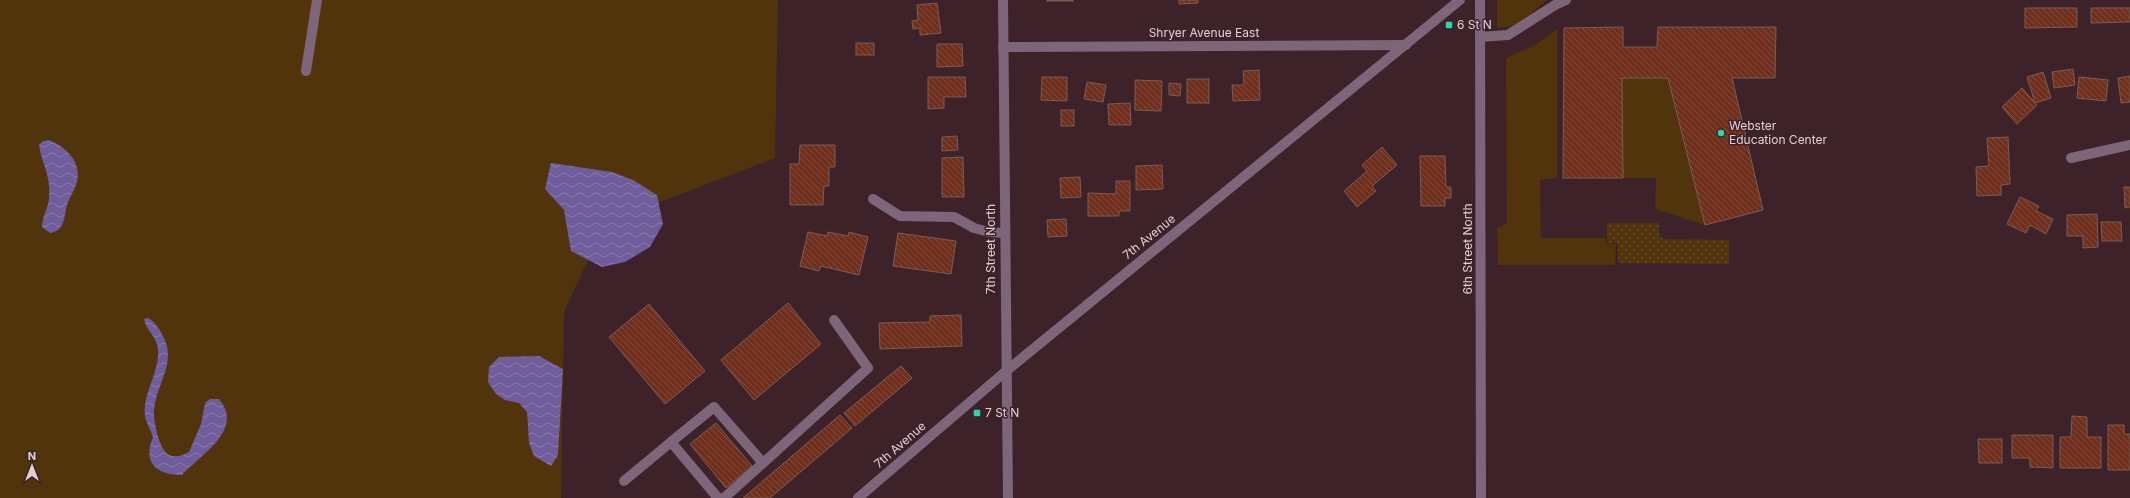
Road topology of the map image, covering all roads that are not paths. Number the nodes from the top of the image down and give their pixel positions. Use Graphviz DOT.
graph roads {
  1 [pos="317,0"];
  2 [pos="1003,0"];
  3 [pos="1460,0"];
  4 [pos="1480,0"];
  5 [pos="1566,0"];
  6 [pos="1480,37"];
  7 [pos="1406,44"];
  8 [pos="1003,47"];
  9 [pos="306,71"];
  10 [pos="2130,144"];
  11 [pos="2071,158"];
  12 [pos="874,199"];
  13 [pos="1004,233"];
  14 [pos="834,320"];
  15 [pos="1005,372"];
  16 [pos="671,442"];
  17 [pos="763,463"];
  18 [pos="624,481"];
  19 [pos="718,498"];
  20 [pos="724,498"];
  21 [pos="858,498"];
  22 [pos="1008,498"];
  23 [pos="1481,498"];
  1 -- 9 [label="street"];
  2 -- 8 [label="street, 7th Street North"];
  3 -- 7 [label="street, 7th Avenue"];
  4 -- 6 [label="street, 6th Street North"];
  5 -- 6 [label="street"];
  6 -- 23 [label="street, 6th Street North"];
  7 -- 8 [label="street, Shryer Avenue East"];
  7 -- 15 [label="street, 7th Avenue"];
  8 -- 13 [label="street, 7th Street North"];
  10 -- 11 [label="street"];
  12 -- 13 [label="street"];
  13 -- 15 [label="street, 7th Street North"];
  14 -- 17 [label="street"];
  15 -- 21 [label="street, 7th Avenue"];
  15 -- 22 [label="street, 7th Street North"];
  16 -- 17 [label="street"];
  16 -- 18 [label="street"];
  16 -- 19 [label="street"];
  17 -- 20 [label="street"];
}
